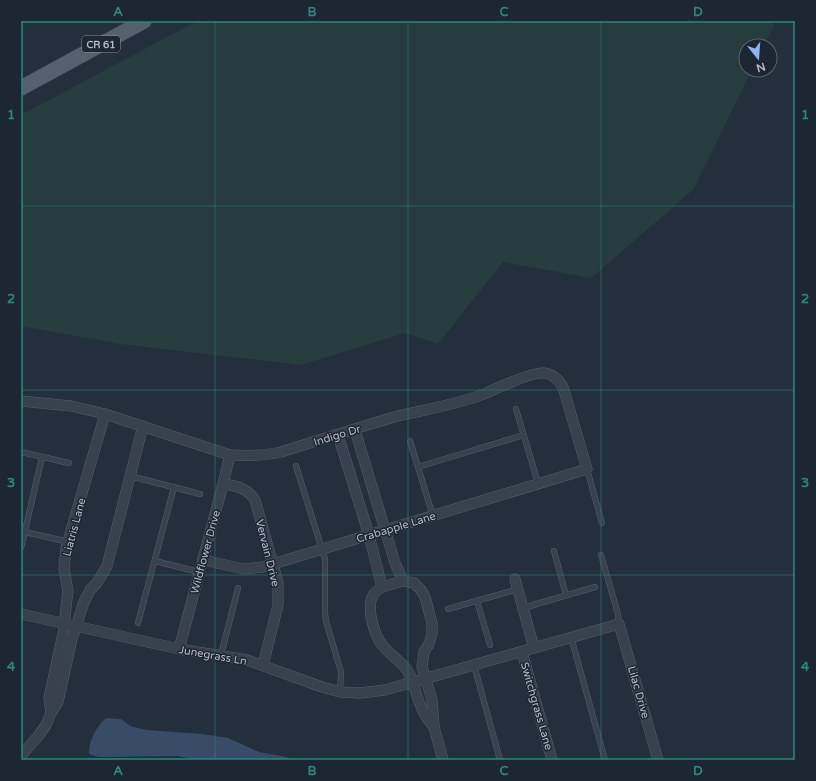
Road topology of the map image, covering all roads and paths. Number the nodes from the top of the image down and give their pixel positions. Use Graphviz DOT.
graph roads {
  1 [pos="143,21"];
  2 [pos="21,88"];
  3 [pos="21,401"];
  4 [pos="516,409"];
  5 [pos="105,414"];
  6 [pos="143,426"];
  7 [pos="355,430"];
  8 [pos="338,435"];
  9 [pos="524,435"];
  10 [pos="410,441"];
  11 [pos="21,452"];
  12 [pos="230,455"];
  13 [pos="42,457"];
  14 [pos="69,464"];
  15 [pos="296,466"];
  16 [pos="418,467"];
  17 [pos="588,469"];
  18 [pos="130,476"];
  19 [pos="538,483"];
  20 [pos="223,484"];
  21 [pos="174,487"];
  22 [pos="200,494"];
  23 [pos="433,516"];
  24 [pos="602,523"];
  25 [pos="384,530"];
  26 [pos="25,532"];
  27 [pos="369,535"];
  28 [pos="69,542"];
  29 [pos="21,548"];
  30 [pos="322,550"];
  31 [pos="554,550"];
  32 [pos="601,555"];
  33 [pos="203,560"];
  34 [pos="155,561"];
  35 [pos="273,564"];
  36 [pos="199,572"];
  37 [pos="403,581"];
  38 [pos="516,584"];
  39 [pos="382,587"];
  40 [pos="595,587"];
  41 [pos="238,588"];
  42 [pos="566,595"];
  43 [pos="477,601"];
  44 [pos="523,608"];
  45 [pos="448,609"];
  46 [pos="21,614"];
  47 [pos="138,623"];
  48 [pos="64,624"];
  49 [pos="619,624"];
  50 [pos="76,627"];
  51 [pos="571,638"];
  52 [pos="490,645"];
  53 [pos="534,648"];
  54 [pos="179,649"];
  55 [pos="522,652"];
  56 [pos="221,656"];
  57 [pos="263,665"];
  58 [pos="474,665"];
  59 [pos="426,678"];
  60 [pos="412,682"];
  61 [pos="340,692"];
  62 [pos="51,713"];
  63 [pos="434,727"];
  64 [pos="21,756"];
  65 [pos="443,760"];
  66 [pos="500,760"];
  67 [pos="552,760"];
  68 [pos="605,760"];
  69 [pos="658,760"];
  1 -- 2 [label="main road, CR 61"];
  3 -- 5 [label="street, Indigo Dr"];
  4 -- 9 [label="lane"];
  5 -- 6 [label="street, Indigo Dr"];
  5 -- 28 [label="street, Liatris Lane"];
  6 -- 12 [label="street, Indigo Dr"];
  6 -- 18 [label="street, Liatris Lane"];
  7 -- 8 [label="street, Indigo Dr"];
  7 -- 17 [label="street, Indigo Dr"];
  7 -- 25 [label="street"];
  8 -- 12 [label="street, Indigo Dr"];
  8 -- 27 [label="street"];
  9 -- 16 [label="lane"];
  9 -- 19 [label="lane"];
  10 -- 16 [label="lane"];
  11 -- 13 [label="lane"];
  12 -- 20 [label="street, Wildflower Drive"];
  13 -- 14 [label="lane"];
  13 -- 26 [label="lane"];
  15 -- 30 [label="lane"];
  16 -- 23 [label="lane"];
  17 -- 19 [label="street, Crabapple Lane"];
  17 -- 24 [label="lane"];
  18 -- 21 [label="lane"];
  18 -- 50 [label="street, Liatris Lane"];
  19 -- 23 [label="street, Crabapple Lane"];
  20 -- 33 [label="street, Wildflower Drive"];
  20 -- 35 [label="street, Vervain Drive"];
  21 -- 22 [label="lane"];
  21 -- 34 [label="lane"];
  23 -- 25 [label="street, Crabapple Lane"];
  25 -- 27 [label="street, Crabapple Lane"];
  25 -- 37 [label="street"];
  26 -- 28 [label="lane"];
  26 -- 29 [label="lane"];
  27 -- 30 [label="street, Crabapple Lane"];
  27 -- 39 [label="street"];
  28 -- 48 [label="street, Liatris Lane"];
  30 -- 35 [label="street, Crabapple Lane"];
  30 -- 61 [label="lane"];
  31 -- 42 [label="lane"];
  32 -- 49 [label="lane"];
  33 -- 35 [label="street, Crabapple Lane"];
  33 -- 36 [label="street, Wildflower Drive"];
  34 -- 36 [label="lane"];
  34 -- 47 [label="lane"];
  35 -- 57 [label="street, Vervain Drive"];
  36 -- 54 [label="street, Wildflower Drive"];
  37 -- 39 [label="street"];
  37 -- 59 [label="street"];
  38 -- 43 [label="lane"];
  38 -- 44 [label="street"];
  39 -- 60 [label="street"];
  40 -- 42 [label="lane"];
  41 -- 56 [label="lane"];
  42 -- 44 [label="lane"];
  43 -- 45 [label="lane"];
  43 -- 52 [label="lane"];
  44 -- 53 [label="street"];
  46 -- 48 [label="street, Junegrass Ln"];
  48 -- 50 [label="street, Junegrass Ln"];
  48 -- 62 [label="street, Liatris Lane"];
  49 -- 51 [label="street, Junegrass Ln"];
  49 -- 69 [label="street, Lilac Drive"];
  50 -- 54 [label="street, Junegrass Ln"];
  50 -- 62 [label="street, Liatris Lane"];
  51 -- 53 [label="street, Junegrass Ln"];
  51 -- 68 [label="lane"];
  53 -- 55 [label="street, Junegrass Ln"];
  54 -- 56 [label="street, Junegrass Ln"];
  55 -- 58 [label="street, Junegrass Ln"];
  55 -- 67 [label="street, Switchgrass Lane"];
  56 -- 57 [label="street, Junegrass Ln"];
  57 -- 61 [label="street, Junegrass Ln"];
  58 -- 59 [label="street, Junegrass Ln"];
  58 -- 66 [label="lane"];
  59 -- 60 [label="street, Junegrass Ln"];
  59 -- 63 [label="street"];
  60 -- 61 [label="street, Junegrass Ln"];
  60 -- 63 [label="street"];
  62 -- 64 [label="street, Liatris Lane"];
  63 -- 65 [label="street"];
}
